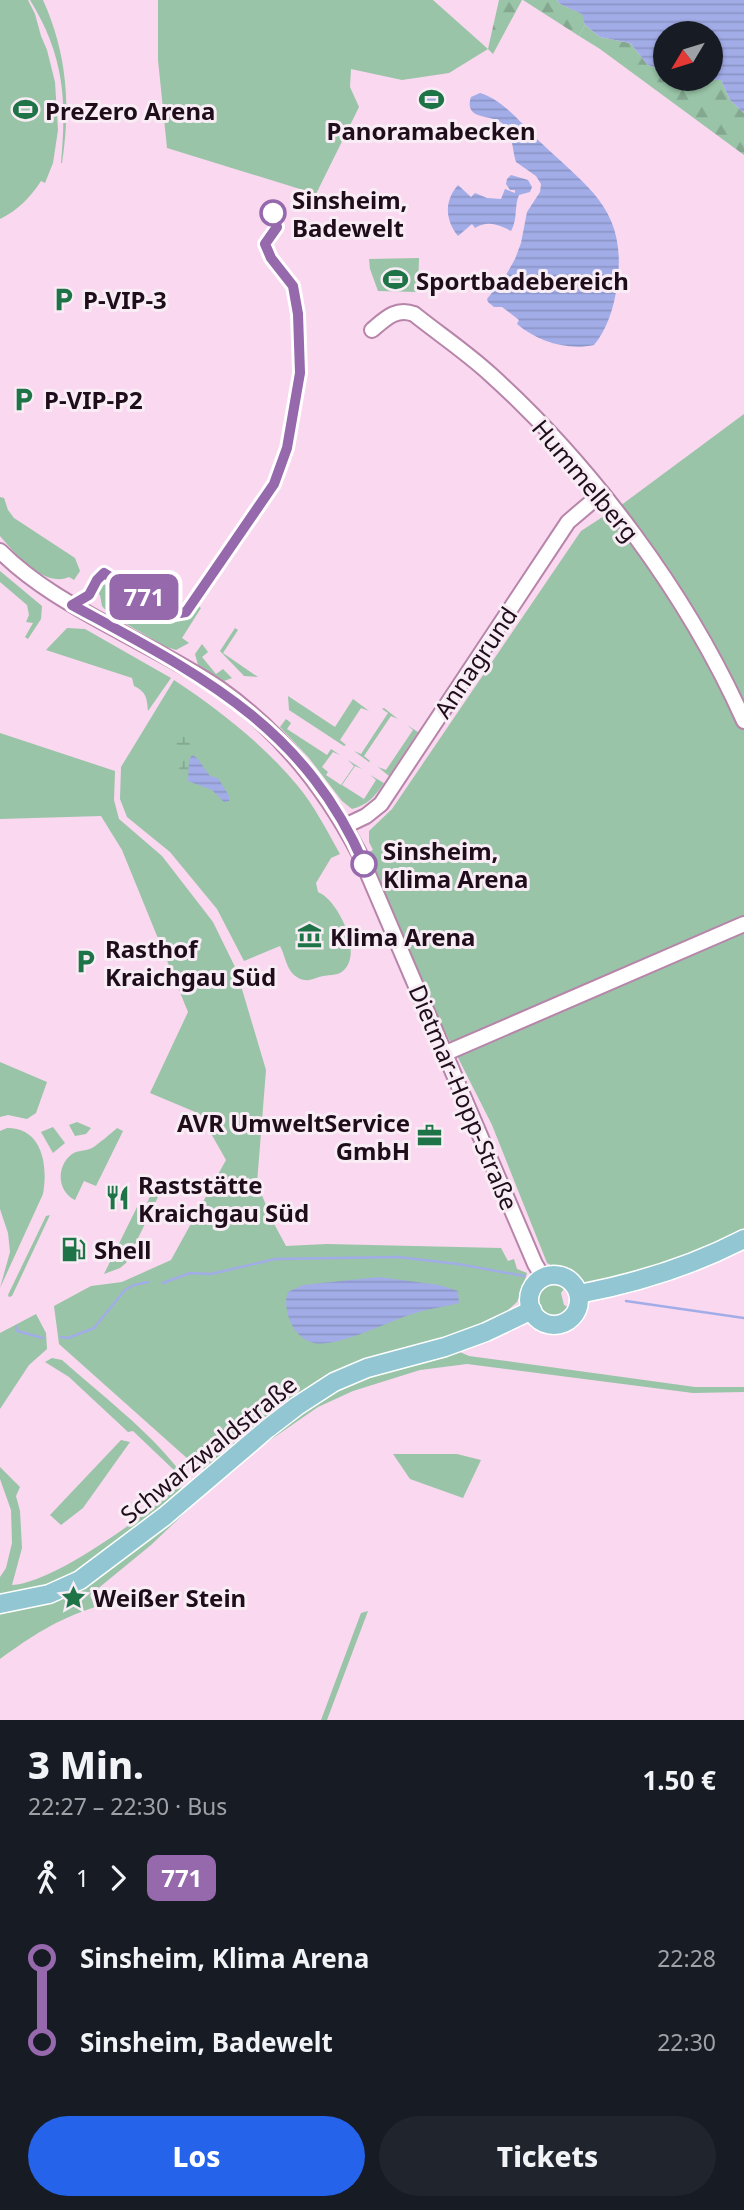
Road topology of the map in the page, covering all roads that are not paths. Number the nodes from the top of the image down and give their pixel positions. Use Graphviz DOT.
graph roads {
  1 [pos="372,330"];
  2 [pos="601,493"];
  3 [pos="0,551"];
  4 [pos="744,721"];
  5 [pos="345,826"];
  6 [pos="744,924"];
  7 [pos="446,1053"];
  8 [pos="744,1239"];
  9 [pos="544,1278"];
  10 [pos="579,1294"];
  11 [pos="531,1310"];
  12 [pos="0,1604"];
  1 -- 2 [label="street, Hummelberg"];
  2 -- 4 [label="street, Hummelberg"];
  2 -- 5 [label="street, Annagrund"];
  3 -- 5 [label="street, Dietmar-Hopp-Straße"];
  5 -- 7 [label="street, Dietmar-Hopp-Straße"];
  6 -- 7 [label="street"];
  7 -- 9 [label="street, Dietmar-Hopp-Straße"];
  8 -- 10 [label="main road"];
  9 -- 10 [label="main road"];
  9 -- 11 [label="main road"];
  10 -- 11 [label="main road"];
  11 -- 12 [label="main road, Schwarzwaldstraße"];
}
